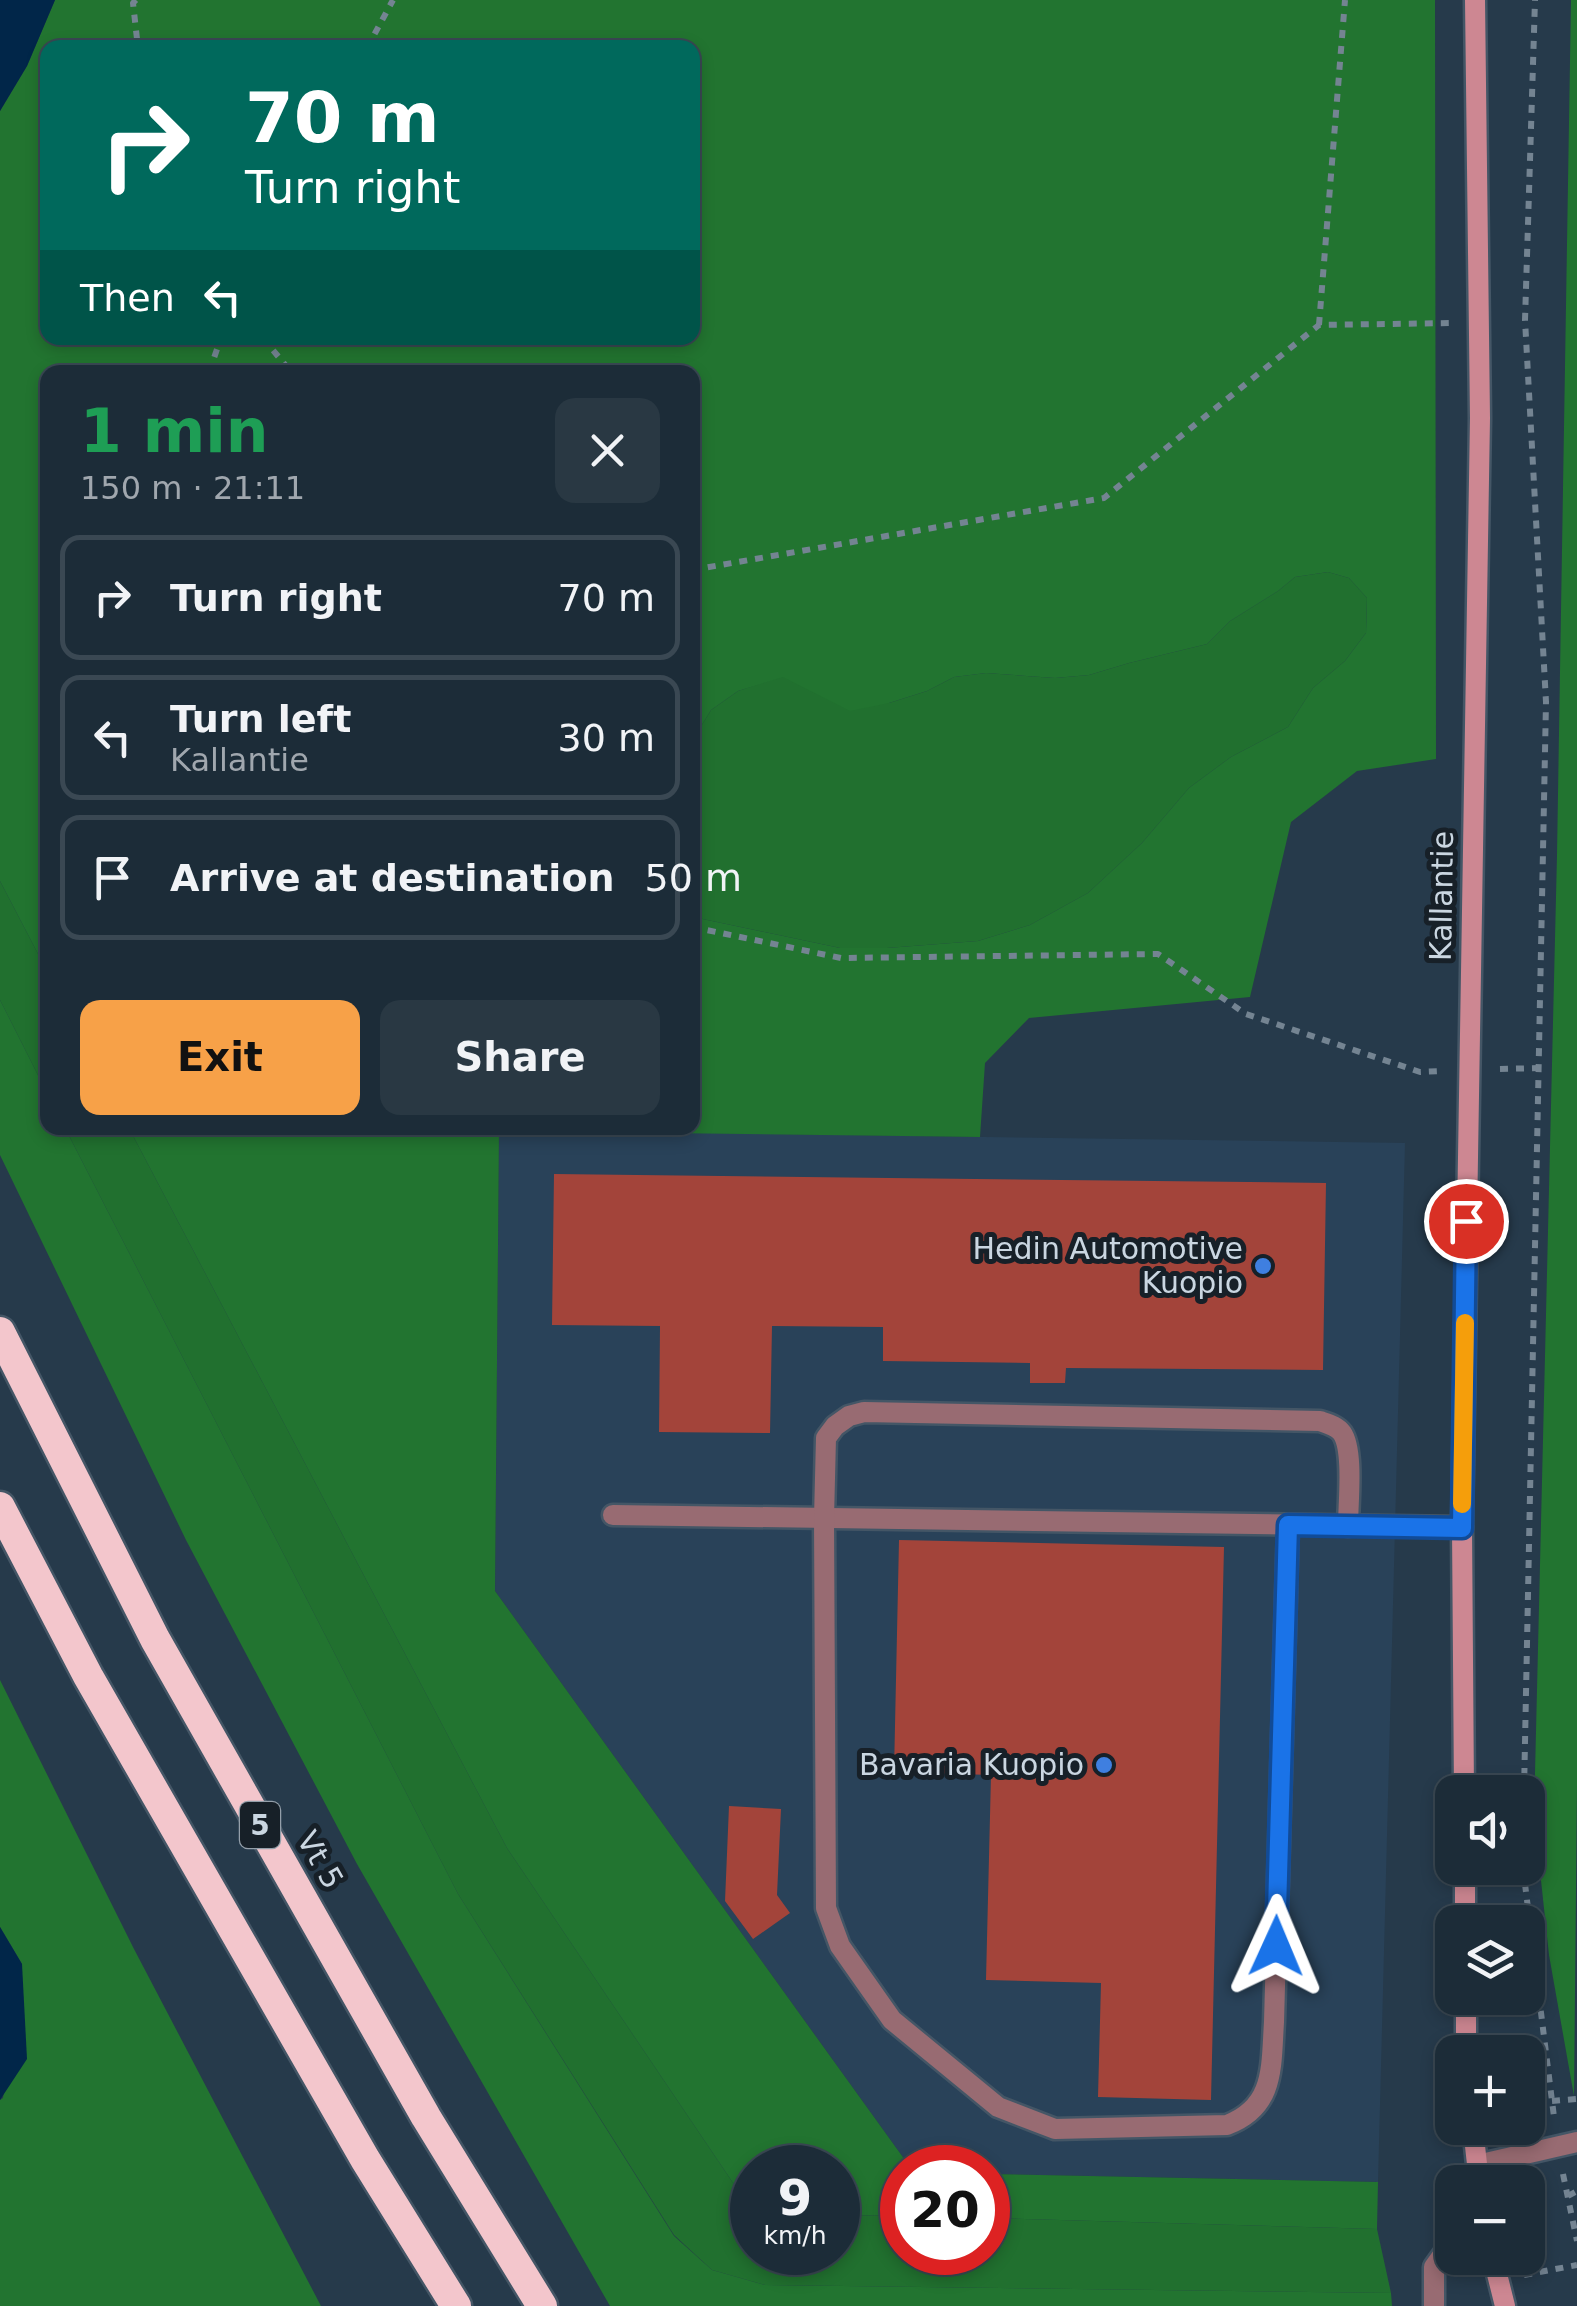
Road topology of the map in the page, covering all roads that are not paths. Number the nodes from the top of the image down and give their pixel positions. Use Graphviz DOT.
graph roads {
  1 [pos="1475,0"];
  2 [pos="0,1332"];
  3 [pos="0,1507"];
  4 [pos="614,1515"];
  5 [pos="824,1518"];
  6 [pos="1288,1525"];
  7 [pos="1348,1526"];
  8 [pos="1462,1528"];
  9 [pos="1464,1775"];
  10 [pos="1567,2144"];
  11 [pos="1505,2165"];
  12 [pos="1435,2266"];
  13 [pos="1497,2275"];
  14 [pos="456,2306"];
  15 [pos="542,2306"];
  16 [pos="1434,2306"];
  17 [pos="1505,2306"];
  1 -- 8 [label="main road, Kallantie"];
  2 -- 15 [label="highway, Vt 5 / 5"];
  3 -- 14 [label="highway"];
  4 -- 5 [label="street"];
  5 -- 6 [label="street"];
  5 -- 6 [label="street"];
  5 -- 7 [label="street"];
  6 -- 7 [label="street"];
  7 -- 8 [label="street"];
  8 -- 9 [label="main road, Kallantie"];
  10 -- 11 [label="street"];
  12 -- 16 [label="street"];
  13 -- 17 [label="main road"];
}
